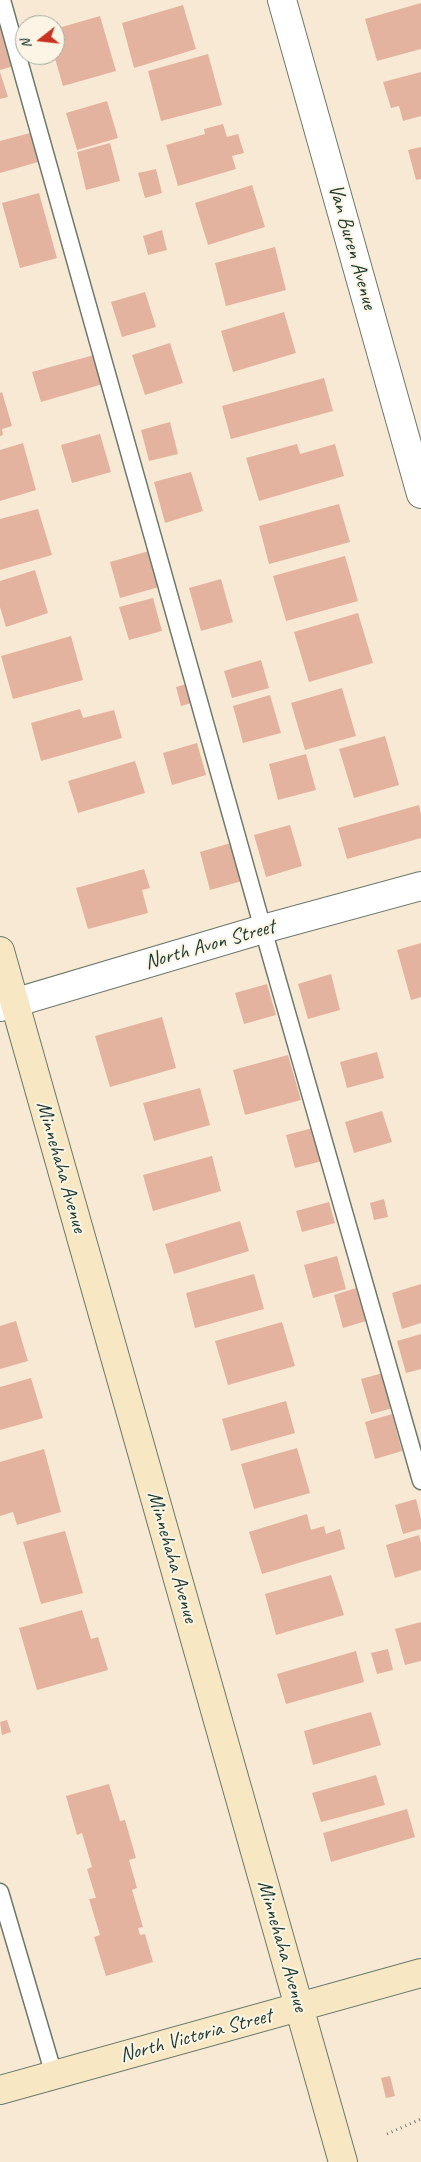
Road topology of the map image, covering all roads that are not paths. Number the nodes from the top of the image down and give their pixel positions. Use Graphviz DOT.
graph roads {
  1 [pos="2,0"];
  2 [pos="282,0"];
  3 [pos="421,494"];
  4 [pos="421,886"];
  5 [pos="263,929"];
  6 [pos="0,951"];
  7 [pos="7,1005"];
  8 [pos="421,1480"];
  9 [pos="0,1892"];
  10 [pos="421,1973"];
  11 [pos="299,2008"];
  12 [pos="54,2075"];
  13 [pos="0,2090"];
  14 [pos="343,2162"];
  1 -- 5 [label="lane"];
  2 -- 3 [label="street, Van Buren Avenue"];
  4 -- 5 [label="street, North Avon Street"];
  5 -- 7 [label="street, North Avon Street"];
  5 -- 8 [label="lane"];
  6 -- 7 [label="street, Minnehaha Avenue"];
  7 -- 11 [label="street, Minnehaha Avenue"];
  9 -- 12 [label="lane"];
  10 -- 11 [label="street, North Victoria Street"];
  11 -- 12 [label="street, North Victoria Street"];
  11 -- 14 [label="street, Minnehaha Avenue"];
  12 -- 13 [label="street, North Victoria Street"];
}
